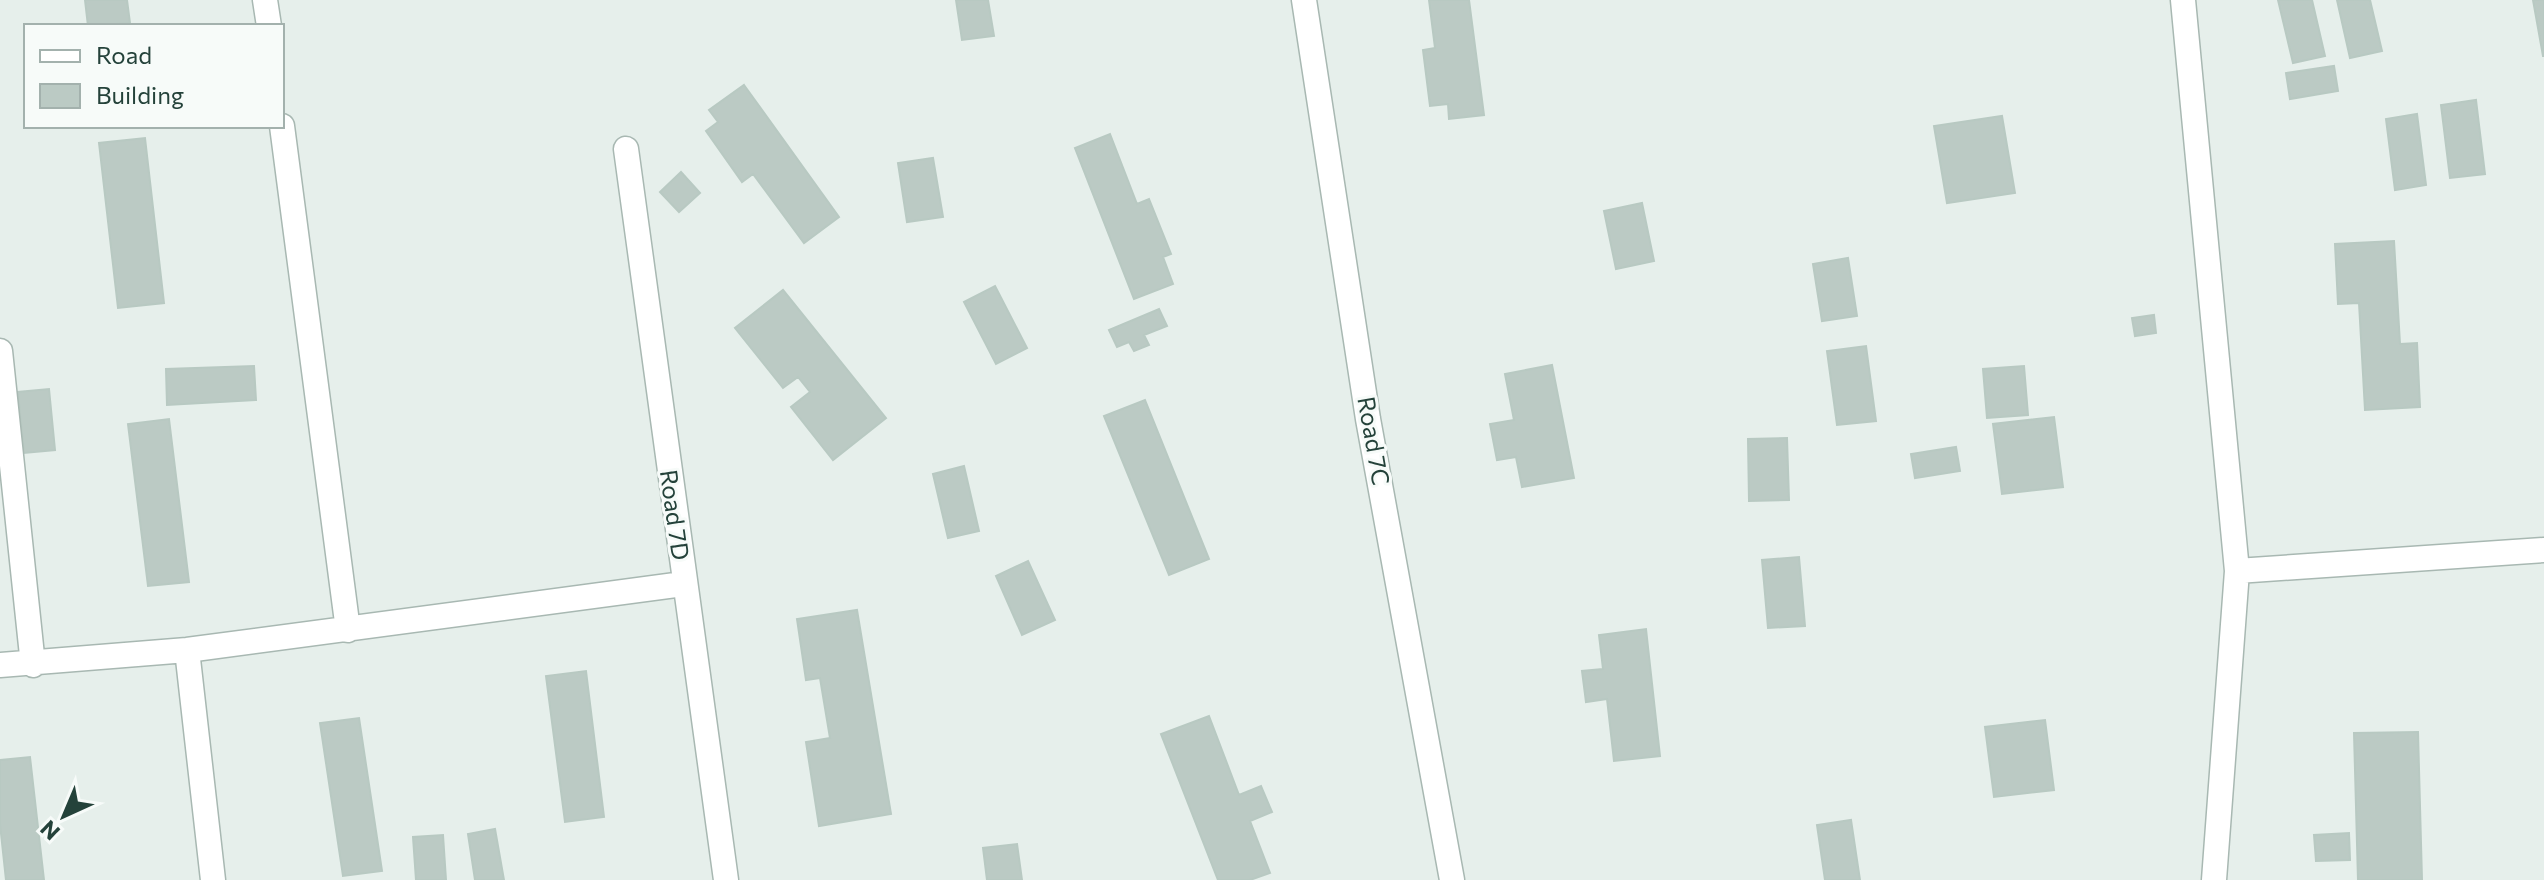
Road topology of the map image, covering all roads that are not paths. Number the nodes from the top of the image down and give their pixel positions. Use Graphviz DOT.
graph roads {
  1 [pos="265,0"];
  2 [pos="1304,0"];
  3 [pos="2183,0"];
  4 [pos="269,24"];
  5 [pos="282,128"];
  6 [pos="626,149"];
  7 [pos="0,351"];
  8 [pos="2544,550"];
  9 [pos="2237,571"];
  10 [pos="683,584"];
  11 [pos="348,630"];
  12 [pos="187,650"];
  13 [pos="0,665"];
  14 [pos="33,665"];
  15 [pos="213,880"];
  16 [pos="726,880"];
  17 [pos="1452,880"];
  18 [pos="2214,880"];
  1 -- 4 [label="street"];
  2 -- 17 [label="street, Road 7C"];
  3 -- 9 [label="street"];
  5 -- 11 [label="street"];
  6 -- 10 [label="street, Road 7D"];
  7 -- 14 [label="street"];
  8 -- 9 [label="street"];
  9 -- 18 [label="street"];
  10 -- 11 [label="street"];
  10 -- 16 [label="street, Road 7D"];
  11 -- 12 [label="street"];
  12 -- 14 [label="street"];
  12 -- 15 [label="street"];
  13 -- 14 [label="street"];
}
